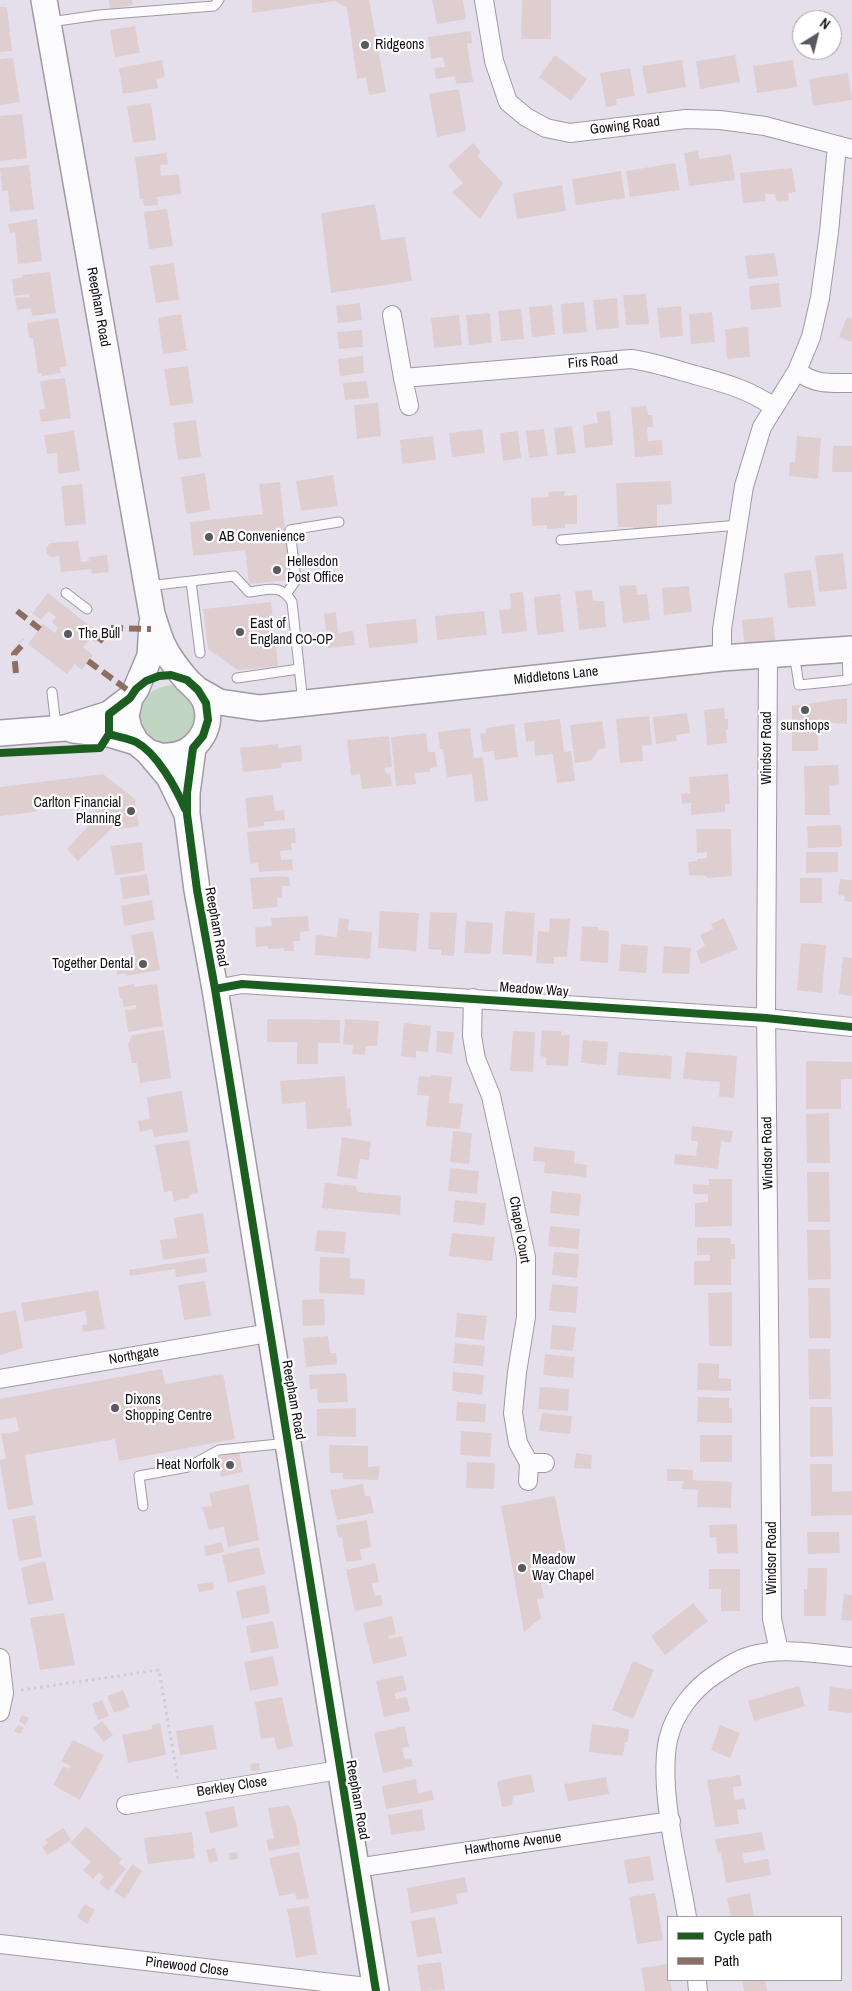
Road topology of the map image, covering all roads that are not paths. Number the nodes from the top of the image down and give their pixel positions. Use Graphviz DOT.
graph roads {
  1 [pos="219,0"];
  2 [pos="484,0"];
  3 [pos="46,11"];
  4 [pos="844,147"];
  5 [pos="392,315"];
  6 [pos="797,371"];
  7 [pos="403,378"];
  8 [pos="852,383"];
  9 [pos="409,406"];
  10 [pos="774,407"];
  11 [pos="339,522"];
  12 [pos="739,525"];
  13 [pos="561,540"];
  14 [pos="191,581"];
  15 [pos="147,586"];
  16 [pos="66,593"];
  17 [pos="287,593"];
  18 [pos="87,609"];
  19 [pos="152,614"];
  20 [pos="850,649"];
  21 [pos="200,652"];
  22 [pos="768,654"];
  23 [pos="722,658"];
  24 [pos="299,669"];
  25 [pos="237,678"];
  26 [pos="193,685"];
  27 [pos="52,692"];
  28 [pos="133,694"];
  29 [pos="303,705"];
  30 [pos="260,708"];
  31 [pos="61,728"];
  32 [pos="0,733"];
  33 [pos="198,742"];
  34 [pos="142,747"];
  35 [pos="187,814"];
  36 [pos="214,988"];
  37 [pos="473,998"];
  38 [pos="766,1018"];
  39 [pos="852,1026"];
  40 [pos="269,1333"];
  41 [pos="0,1379"];
  42 [pos="288,1443"];
  43 [pos="528,1481"];
  44 [pos="143,1506"];
  45 [pos="779,1651"];
  46 [pos="852,1656"];
  47 [pos="0,1658"];
  48 [pos="0,1712"];
  49 [pos="339,1770"];
  50 [pos="126,1805"];
  51 [pos="671,1821"];
  52 [pos="356,1868"];
  53 [pos="687,1916"];
  54 [pos="0,1944"];
  55 [pos="375,1989"];
  1 -- 3 [label="lane"];
  2 -- 4 [label="street, Gowing Road"];
  3 -- 15 [label="street, Reepham Road"];
  4 -- 6 [label="street"];
  5 -- 7 [label="street"];
  6 -- 8 [label="street"];
  6 -- 10 [label="street"];
  7 -- 9 [label="street"];
  7 -- 10 [label="street, Firs Road"];
  10 -- 12 [label="street"];
  11 -- 17 [label="lane"];
  12 -- 13 [label="lane"];
  12 -- 23 [label="street"];
  14 -- 15 [label="lane"];
  14 -- 17 [label="lane"];
  14 -- 21 [label="lane"];
  15 -- 19 [label="street, Reepham Road"];
  16 -- 18 [label="lane"];
  17 -- 24 [label="lane"];
  19 -- 26 [label="street, Reepham Road"];
  19 -- 28 [label="street, Reepham Road"];
  20 -- 22 [label="street, Middletons Lane"];
  22 -- 23 [label="street, Middletons Lane"];
  22 -- 38 [label="street, Windsor Road"];
  23 -- 29 [label="street, Middletons Lane"];
  24 -- 25 [label="lane"];
  24 -- 29 [label="lane"];
  26 -- 28 [label="street"];
  26 -- 30 [label="street, Middletons Lane"];
  26 -- 33 [label="street, Reepham Road"];
  27 -- 31 [label="lane"];
  28 -- 31 [label="street"];
  28 -- 34 [label="street, Reepham Road"];
  29 -- 30 [label="street, Middletons Lane"];
  30 -- 33 [label="street, Middletons Lane"];
  31 -- 32 [label="street"];
  31 -- 34 [label="street"];
  33 -- 34 [label="street"];
  33 -- 35 [label="street, Reepham Road"];
  34 -- 35 [label="street, Reepham Road"];
  35 -- 36 [label="street, Reepham Road"];
  36 -- 37 [label="street, Meadow Way"];
  36 -- 40 [label="street, Reepham Road"];
  37 -- 38 [label="street, Meadow Way"];
  37 -- 43 [label="street, Chapel Court"];
  38 -- 39 [label="street, Meadow Way"];
  38 -- 45 [label="street, Windsor Road"];
  40 -- 41 [label="street, Northgate"];
  40 -- 42 [label="street, Reepham Road"];
  42 -- 44 [label="lane"];
  42 -- 49 [label="street, Reepham Road"];
  45 -- 46 [label="street"];
  45 -- 51 [label="street"];
  47 -- 48 [label="street"];
  49 -- 50 [label="street, Berkley Close"];
  49 -- 52 [label="street, Reepham Road"];
  51 -- 52 [label="street, Hawthorne Avenue"];
  51 -- 53 [label="street"];
  52 -- 55 [label="street, Reepham Road"];
  54 -- 55 [label="street, Pinewood Close"];
}
